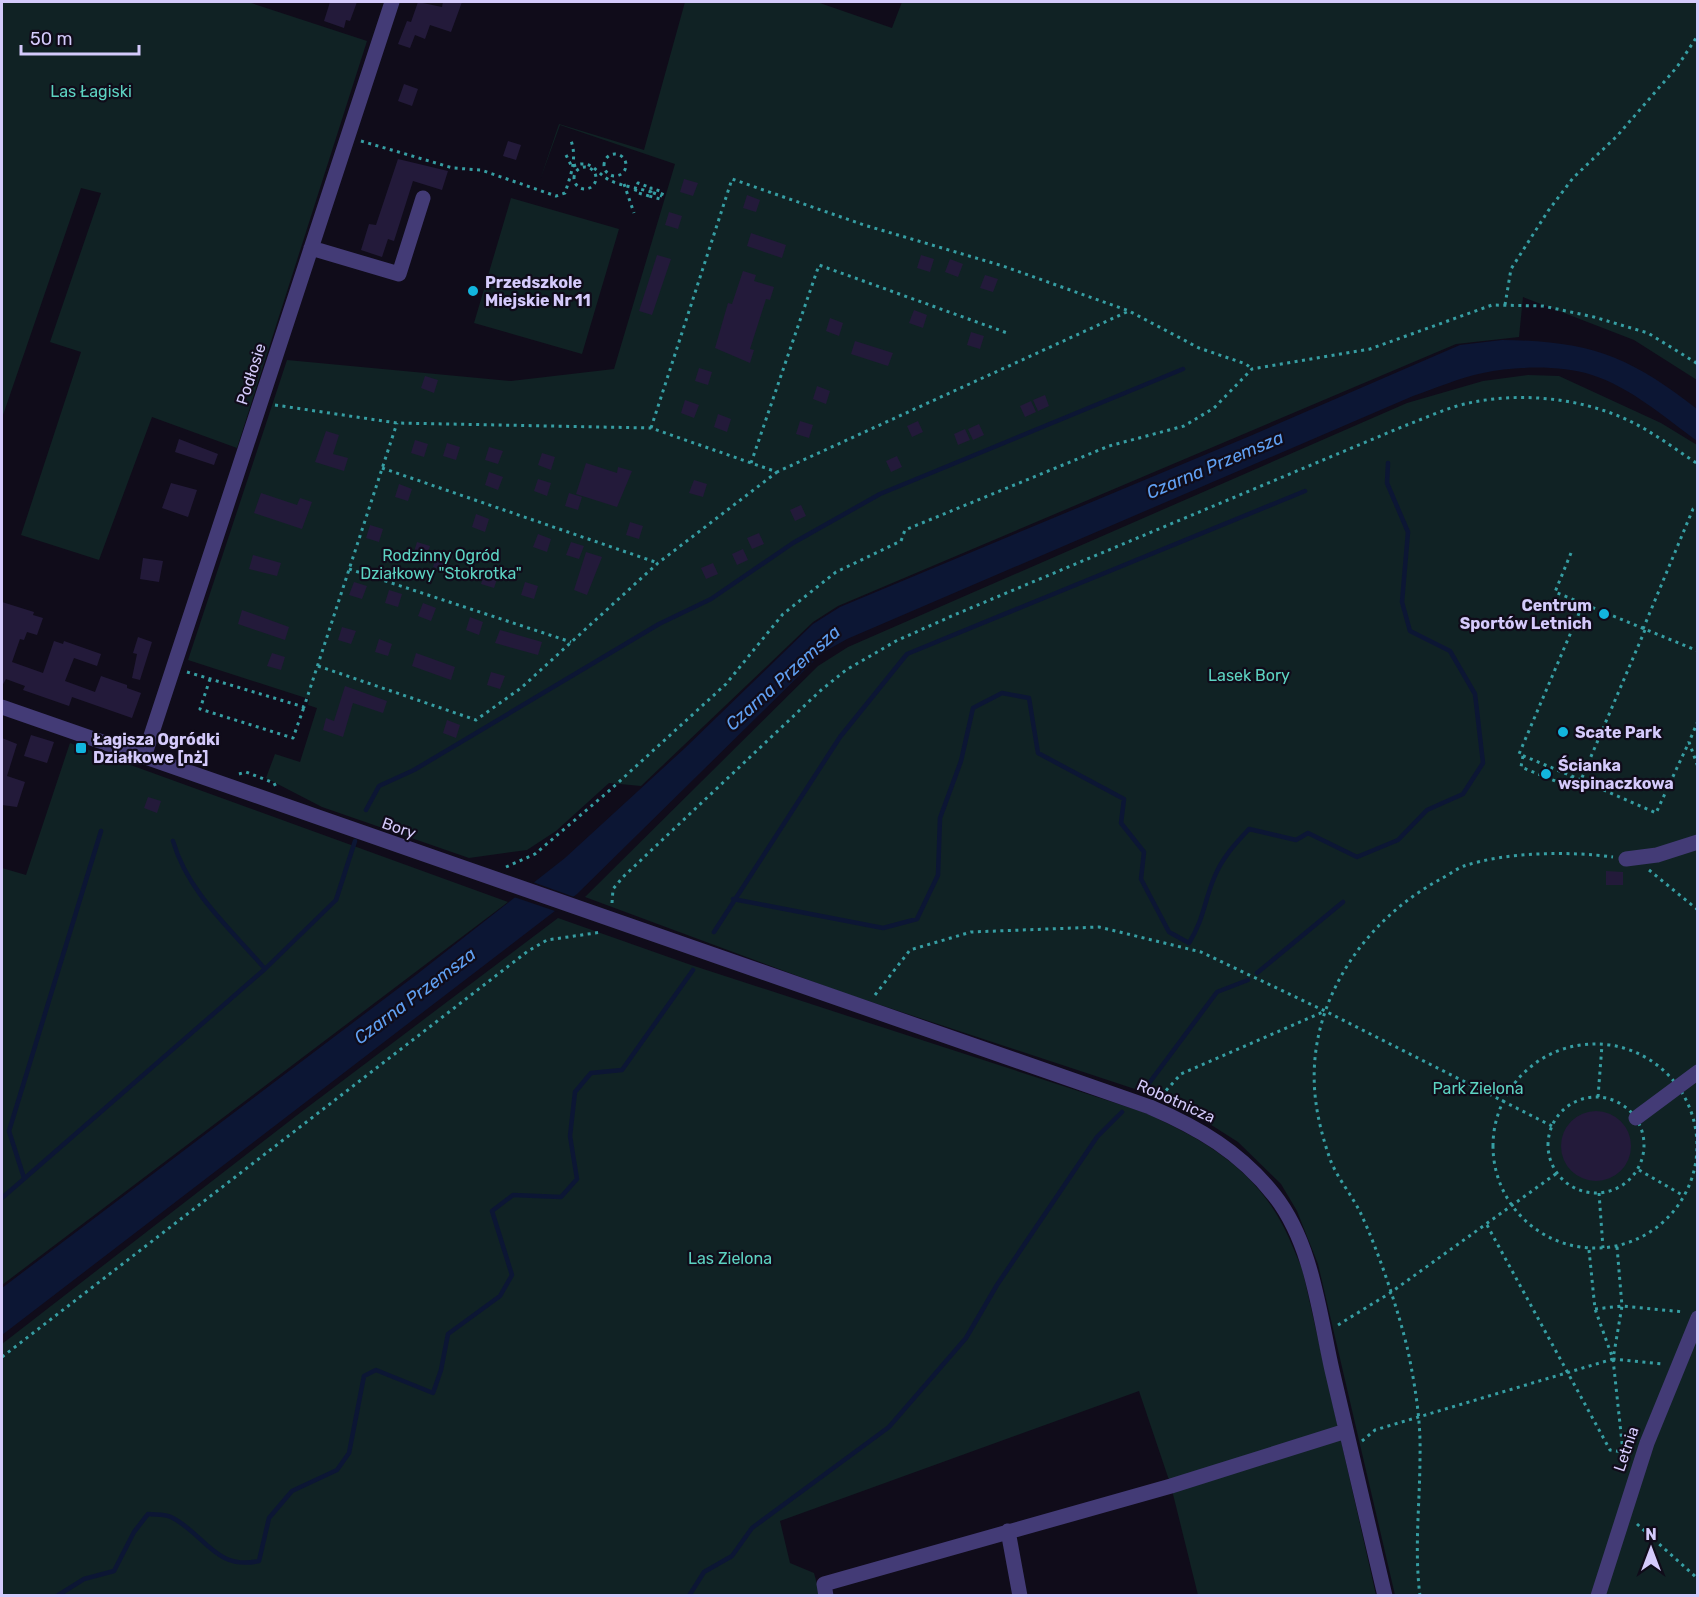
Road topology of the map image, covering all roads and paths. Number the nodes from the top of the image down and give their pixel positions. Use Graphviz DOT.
graph roads {
  1 [pos="392,2"];
  2 [pos="1698,35"];
  3 [pos="570,138"];
  4 [pos="356,140"];
  5 [pos="566,155"];
  6 [pos="573,170"];
  7 [pos="607,175"];
  8 [pos="624,184"];
  9 [pos="662,196"];
  10 [pos="423,198"];
  11 [pos="634,213"];
  12 [pos="311,248"];
  13 [pos="1505,306"];
  14 [pos="1129,311"];
  15 [pos="1010,334"];
  16 [pos="1698,364"];
  17 [pos="1252,369"];
  18 [pos="261,402"];
  19 [pos="397,423"];
  20 [pos="651,428"];
  21 [pos="751,463"];
  22 [pos="1698,464"];
  23 [pos="382,468"];
  24 [pos="777,472"];
  25 [pos="1698,506"];
  26 [pos="1571,553"];
  27 [pos="658,563"];
  28 [pos="349,569"];
  29 [pos="1583,604"];
  30 [pos="1644,629"];
  31 [pos="572,642"];
  32 [pos="1698,651"];
  33 [pos="318,666"];
  34 [pos="174,668"];
  35 [pos="210,679"];
  36 [pos="2,707"];
  37 [pos="304,707"];
  38 [pos="1698,721"];
  39 [pos="1689,742"];
  40 [pos="1523,756"];
  41 [pos="144,757"];
  42 [pos="1698,767"];
  43 [pos="1572,777"];
  44 [pos="1581,780"];
  45 [pos="1698,843"];
  46 [pos="1626,859"];
  47 [pos="503,869"];
  48 [pos="1698,910"];
  49 [pos="611,919"];
  50 [pos="786,980"];
  51 [pos="866,1007"];
  52 [pos="1325,1011"];
  53 [pos="1602,1045"];
  54 [pos="1698,1072"];
  55 [pos="1677,1087"];
  56 [pos="1598,1097"];
  57 [pos="1504,1100"];
  58 [pos="1150,1107"];
  59 [pos="1636,1118"];
  60 [pos="1552,1126"];
  61 [pos="1638,1170"];
  62 [pos="1557,1173"];
  63 [pos="1599,1193"];
  64 [pos="1684,1196"];
  65 [pos="1512,1206"];
  66 [pos="1486,1225"];
  67 [pos="1617,1247"];
  68 [pos="1589,1249"];
  69 [pos="1603,1249"];
  70 [pos="1390,1293"];
  71 [pos="1622,1306"];
  72 [pos="1595,1309"];
  73 [pos="1692,1315"];
  74 [pos="1324,1334"];
  75 [pos="2,1357"];
  76 [pos="1613,1359"];
  77 [pos="1677,1366"];
  78 [pos="1565,1372"];
  79 [pos="1419,1418"];
  80 [pos="1348,1438"];
  81 [pos="1623,1452"];
  82 [pos="1636,1474"];
  83 [pos="1623,1515"];
  84 [pos="1008,1530"];
  85 [pos="1698,1579"];
  86 [pos="826,1596"];
  87 [pos="1020,1596"];
  88 [pos="1385,1596"];
  89 [pos="1420,1596"];
  90 [pos="1598,1596"];
  1 -- 12 [label="street, Podłosie"];
  2 -- 13 [label="path"];
  3 -- 6 [label="path"];
  4 -- 6 [label="path"];
  5 -- 6 [label="path"];
  6 -- 6 [label="path"];
  6 -- 7 [label="path"];
  7 -- 7 [label="path"];
  7 -- 8 [label="path"];
  8 -- 9 [label="path"];
  8 -- 11 [label="path"];
  10 -- 12 [label="street"];
  12 -- 18 [label="street, Podłosie"];
  13 -- 16 [label="path"];
  13 -- 17 [label="path"];
  14 -- 17 [label="path"];
  14 -- 20 [label="path"];
  14 -- 24 [label="path"];
  15 -- 21 [label="path"];
  17 -- 47 [label="path"];
  18 -- 19 [label="path"];
  18 -- 34 [label="street, Podłosie"];
  19 -- 20 [label="path"];
  19 -- 23 [label="path"];
  20 -- 21 [label="path"];
  21 -- 24 [label="path"];
  22 -- 49 [label="path"];
  23 -- 27 [label="path"];
  23 -- 28 [label="path"];
  24 -- 27 [label="path"];
  25 -- 30 [label="path"];
  26 -- 29 [label="path"];
  27 -- 31 [label="path"];
  28 -- 31 [label="path"];
  28 -- 33 [label="path"];
  29 -- 30 [label="path"];
  29 -- 40 [label="path"];
  30 -- 32 [label="path"];
  30 -- 44 [label="path"];
  31 -- 33 [label="path"];
  33 -- 37 [label="path"];
  34 -- 35 [label="path"];
  34 -- 41 [label="street, Podłosie"];
  35 -- 37 [label="path"];
  35 -- 37 [label="path"];
  36 -- 41 [label="street, Bory"];
  38 -- 39 [label="path"];
  39 -- 42 [label="path"];
  39 -- 44 [label="path"];
  40 -- 43 [label="path"];
  40 -- 43 [label="path"];
  41 -- 49 [label="street, Bory"];
  43 -- 44 [label="path"];
  45 -- 46 [label="street"];
  46 -- 48 [label="path"];
  46 -- 52 [label="path"];
  49 -- 50 [label="street, Bory"];
  49 -- 75 [label="path"];
  50 -- 51 [label="street, Robotnicza"];
  51 -- 52 [label="path"];
  51 -- 58 [label="street, Robotnicza"];
  52 -- 57 [label="path"];
  52 -- 58 [label="path"];
  52 -- 70 [label="path"];
  53 -- 55 [label="path"];
  53 -- 56 [label="path"];
  53 -- 57 [label="path"];
  54 -- 55 [label="street"];
  55 -- 59 [label="street"];
  55 -- 64 [label="path"];
  56 -- 59 [label="path"];
  56 -- 60 [label="path"];
  57 -- 60 [label="path"];
  57 -- 65 [label="path"];
  58 -- 74 [label="street, Robotnicza"];
  59 -- 61 [label="path"];
  60 -- 62 [label="path"];
  61 -- 63 [label="path"];
  61 -- 64 [label="path"];
  62 -- 63 [label="path"];
  62 -- 65 [label="path"];
  63 -- 69 [label="path"];
  64 -- 67 [label="path"];
  65 -- 66 [label="path"];
  65 -- 68 [label="path"];
  66 -- 70 [label="path"];
  66 -- 78 [label="path"];
  67 -- 69 [label="path"];
  67 -- 71 [label="path"];
  68 -- 69 [label="path"];
  68 -- 72 [label="path"];
  70 -- 74 [label="path"];
  70 -- 79 [label="path"];
  71 -- 72 [label="path"];
  71 -- 73 [label="path"];
  71 -- 76 [label="path"];
  72 -- 76 [label="path"];
  73 -- 77 [label="street, Letnia"];
  74 -- 80 [label="street, Robotnicza"];
  76 -- 77 [label="path"];
  76 -- 78 [label="path"];
  76 -- 81 [label="path"];
  77 -- 82 [label="street, Letnia"];
  78 -- 79 [label="path"];
  78 -- 81 [label="path"];
  79 -- 80 [label="path"];
  79 -- 89 [label="path"];
  80 -- 84 [label="street"];
  80 -- 88 [label="street, Robotnicza"];
  81 -- 82 [label="path"];
  82 -- 83 [label="street, Letnia"];
  83 -- 85 [label="path"];
  83 -- 90 [label="street, Letnia"];
  84 -- 86 [label="street"];
  84 -- 87 [label="street"];
}
